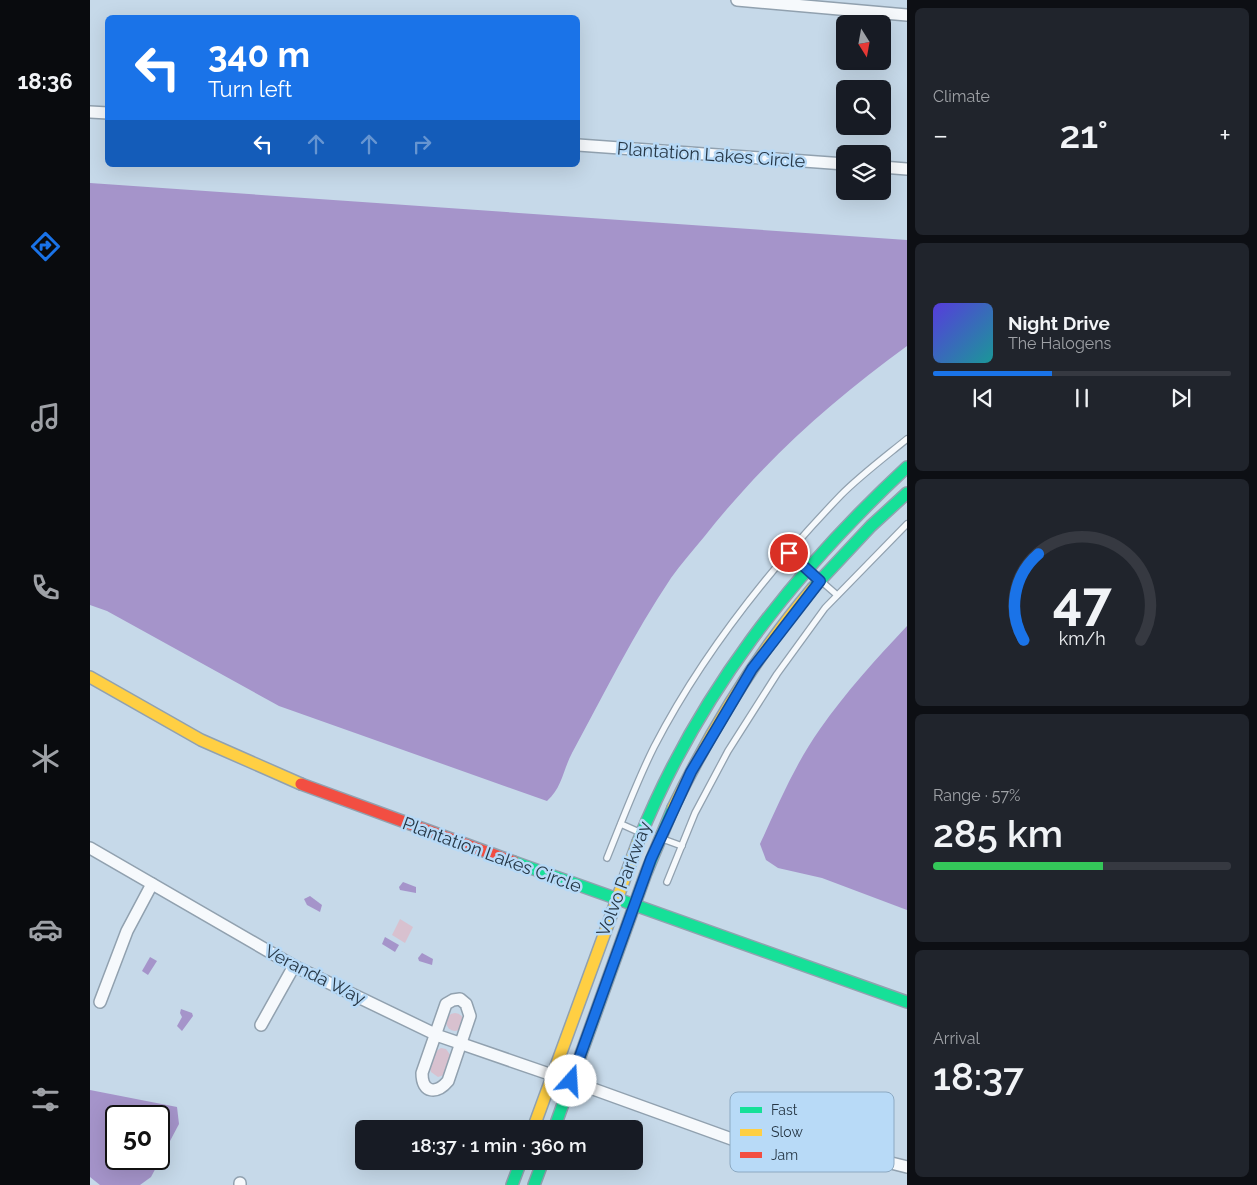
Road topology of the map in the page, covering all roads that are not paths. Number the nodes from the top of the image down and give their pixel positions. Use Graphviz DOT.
graph roads {
  1 [pos="737,0"];
  2 [pos="782,2"];
  3 [pos="907,15"];
  4 [pos="90,112"];
  5 [pos="105,113"];
  6 [pos="580,145"];
  7 [pos="836,163"];
  8 [pos="891,168"];
  9 [pos="907,169"];
  10 [pos="907,439"];
  11 [pos="907,467"];
  12 [pos="907,493"];
  13 [pos="907,524"];
  14 [pos="789,553"];
  15 [pos="806,568"];
  16 [pos="820,581"];
  17 [pos="837,595"];
  18 [pos="90,677"];
  19 [pos="621,824"];
  20 [pos="641,833"];
  21 [pos="660,838"];
  22 [pos="682,846"];
  23 [pos="90,848"];
  24 [pos="607,858"];
  25 [pos="667,882"];
  26 [pos="152,884"];
  27 [pos="616,899"];
  28 [pos="634,905"];
  29 [pos="294,966"];
  30 [pos="100,1002"];
  31 [pos="907,1002"];
  32 [pos="261,1025"];
  33 [pos="435,1034"];
  34 [pos="462,1044"];
  35 [pos="552,1075"];
  36 [pos="571,1081"];
  37 [pos="535,1120"];
  38 [pos="557,1120"];
  39 [pos="730,1138"];
  40 [pos="894,1164"];
  41 [pos="907,1167"];
  42 [pos="518,1170"];
  43 [pos="540,1170"];
  44 [pos="512,1185"];
  45 [pos="534,1185"];
  1 -- 2 [label="street"];
  2 -- 3 [label="street"];
  4 -- 5 [label="street"];
  6 -- 7 [label="street, Plantation Lakes Circle"];
  8 -- 9 [label="street"];
  10 -- 14 [label="lane"];
  11 -- 15 [label="main road, Volvo Parkway"];
  12 -- 16 [label="main road, Volvo Parkway"];
  13 -- 17 [label="lane"];
  14 -- 15 [label="lane"];
  14 -- 19 [label="lane"];
  15 -- 16 [label="lane"];
  15 -- 20 [label="main road, Volvo Parkway"];
  16 -- 17 [label="lane"];
  16 -- 21 [label="main road, Volvo Parkway"];
  17 -- 22 [label="lane"];
  18 -- 27 [label="main road, Plantation Lakes Circle"];
  19 -- 20 [label="lane"];
  19 -- 24 [label="lane"];
  20 -- 27 [label="main road, Volvo Parkway"];
  21 -- 22 [label="lane"];
  21 -- 28 [label="main road, Volvo Parkway"];
  22 -- 25 [label="lane"];
  23 -- 26 [label="street, Veranda Way"];
  26 -- 29 [label="street, Veranda Way"];
  26 -- 30 [label="street"];
  27 -- 28 [label="main road, Plantation Lakes Circle"];
  27 -- 35 [label="main road, Volvo Parkway"];
  28 -- 31 [label="main road, Plantation Lakes Circle"];
  28 -- 36 [label="main road, Volvo Parkway"];
  29 -- 32 [label="street"];
  29 -- 33 [label="street, Veranda Way"];
  33 -- 34 [label="street, Veranda Way"];
  33 -- 34 [label="street"];
  33 -- 34 [label="street"];
  34 -- 35 [label="street, Veranda Way"];
  35 -- 37 [label="main road, Volvo Parkway"];
  36 -- 38 [label="main road, Volvo Parkway"];
  36 -- 39 [label="street"];
  40 -- 41 [label="street"];
  42 -- 44 [label="main road"];
  43 -- 45 [label="main road"];
}
